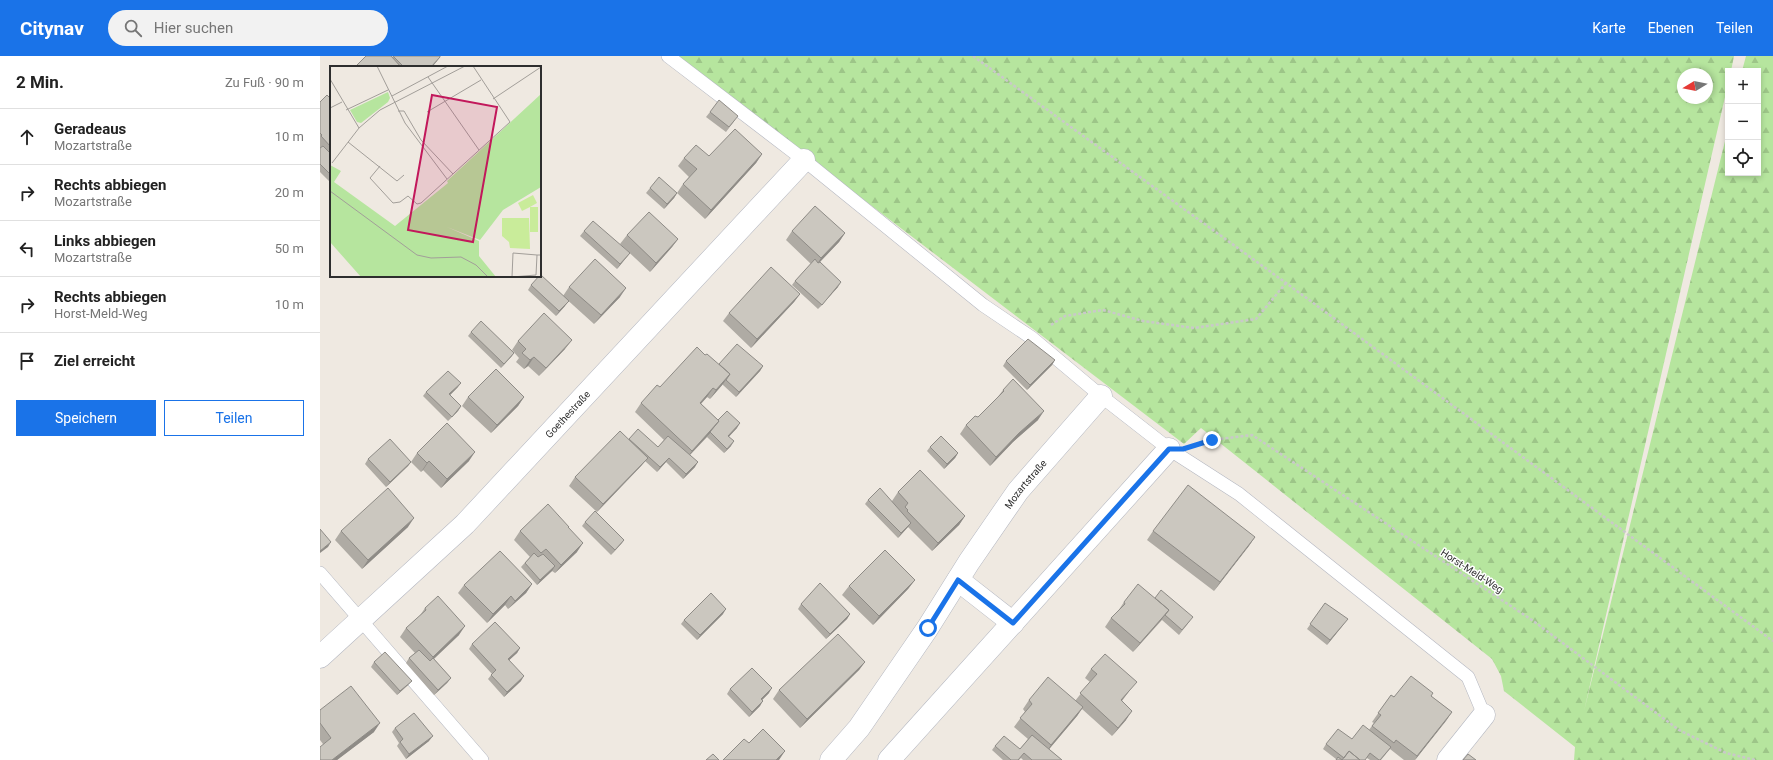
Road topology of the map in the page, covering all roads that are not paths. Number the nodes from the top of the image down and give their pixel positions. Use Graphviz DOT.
graph roads {
  1 [pos="668,56"];
  2 [pos="804,160"];
  3 [pos="1101,396"];
  4 [pos="1169,449"];
  5 [pos="320,573"];
  6 [pos="958,580"];
  7 [pos="360,621"];
  8 [pos="1013,623"];
  9 [pos="320,657"];
  10 [pos="1484,715"];
  11 [pos="482,760"];
  12 [pos="831,760"];
  13 [pos="889,760"];
  14 [pos="1448,760"];
  1 -- 2 [label="lane"];
  2 -- 3 [label="lane"];
  2 -- 7 [label="street, Goethestraße"];
  3 -- 4 [label="lane"];
  3 -- 6 [label="street, Mozartstraße"];
  4 -- 8 [label="street"];
  4 -- 10 [label="lane"];
  5 -- 7 [label="lane"];
  6 -- 8 [label="street"];
  6 -- 12 [label="street, Mozartstraße"];
  7 -- 9 [label="street, Goethestraße"];
  7 -- 11 [label="lane"];
  8 -- 13 [label="street"];
  10 -- 14 [label="street"];
}
